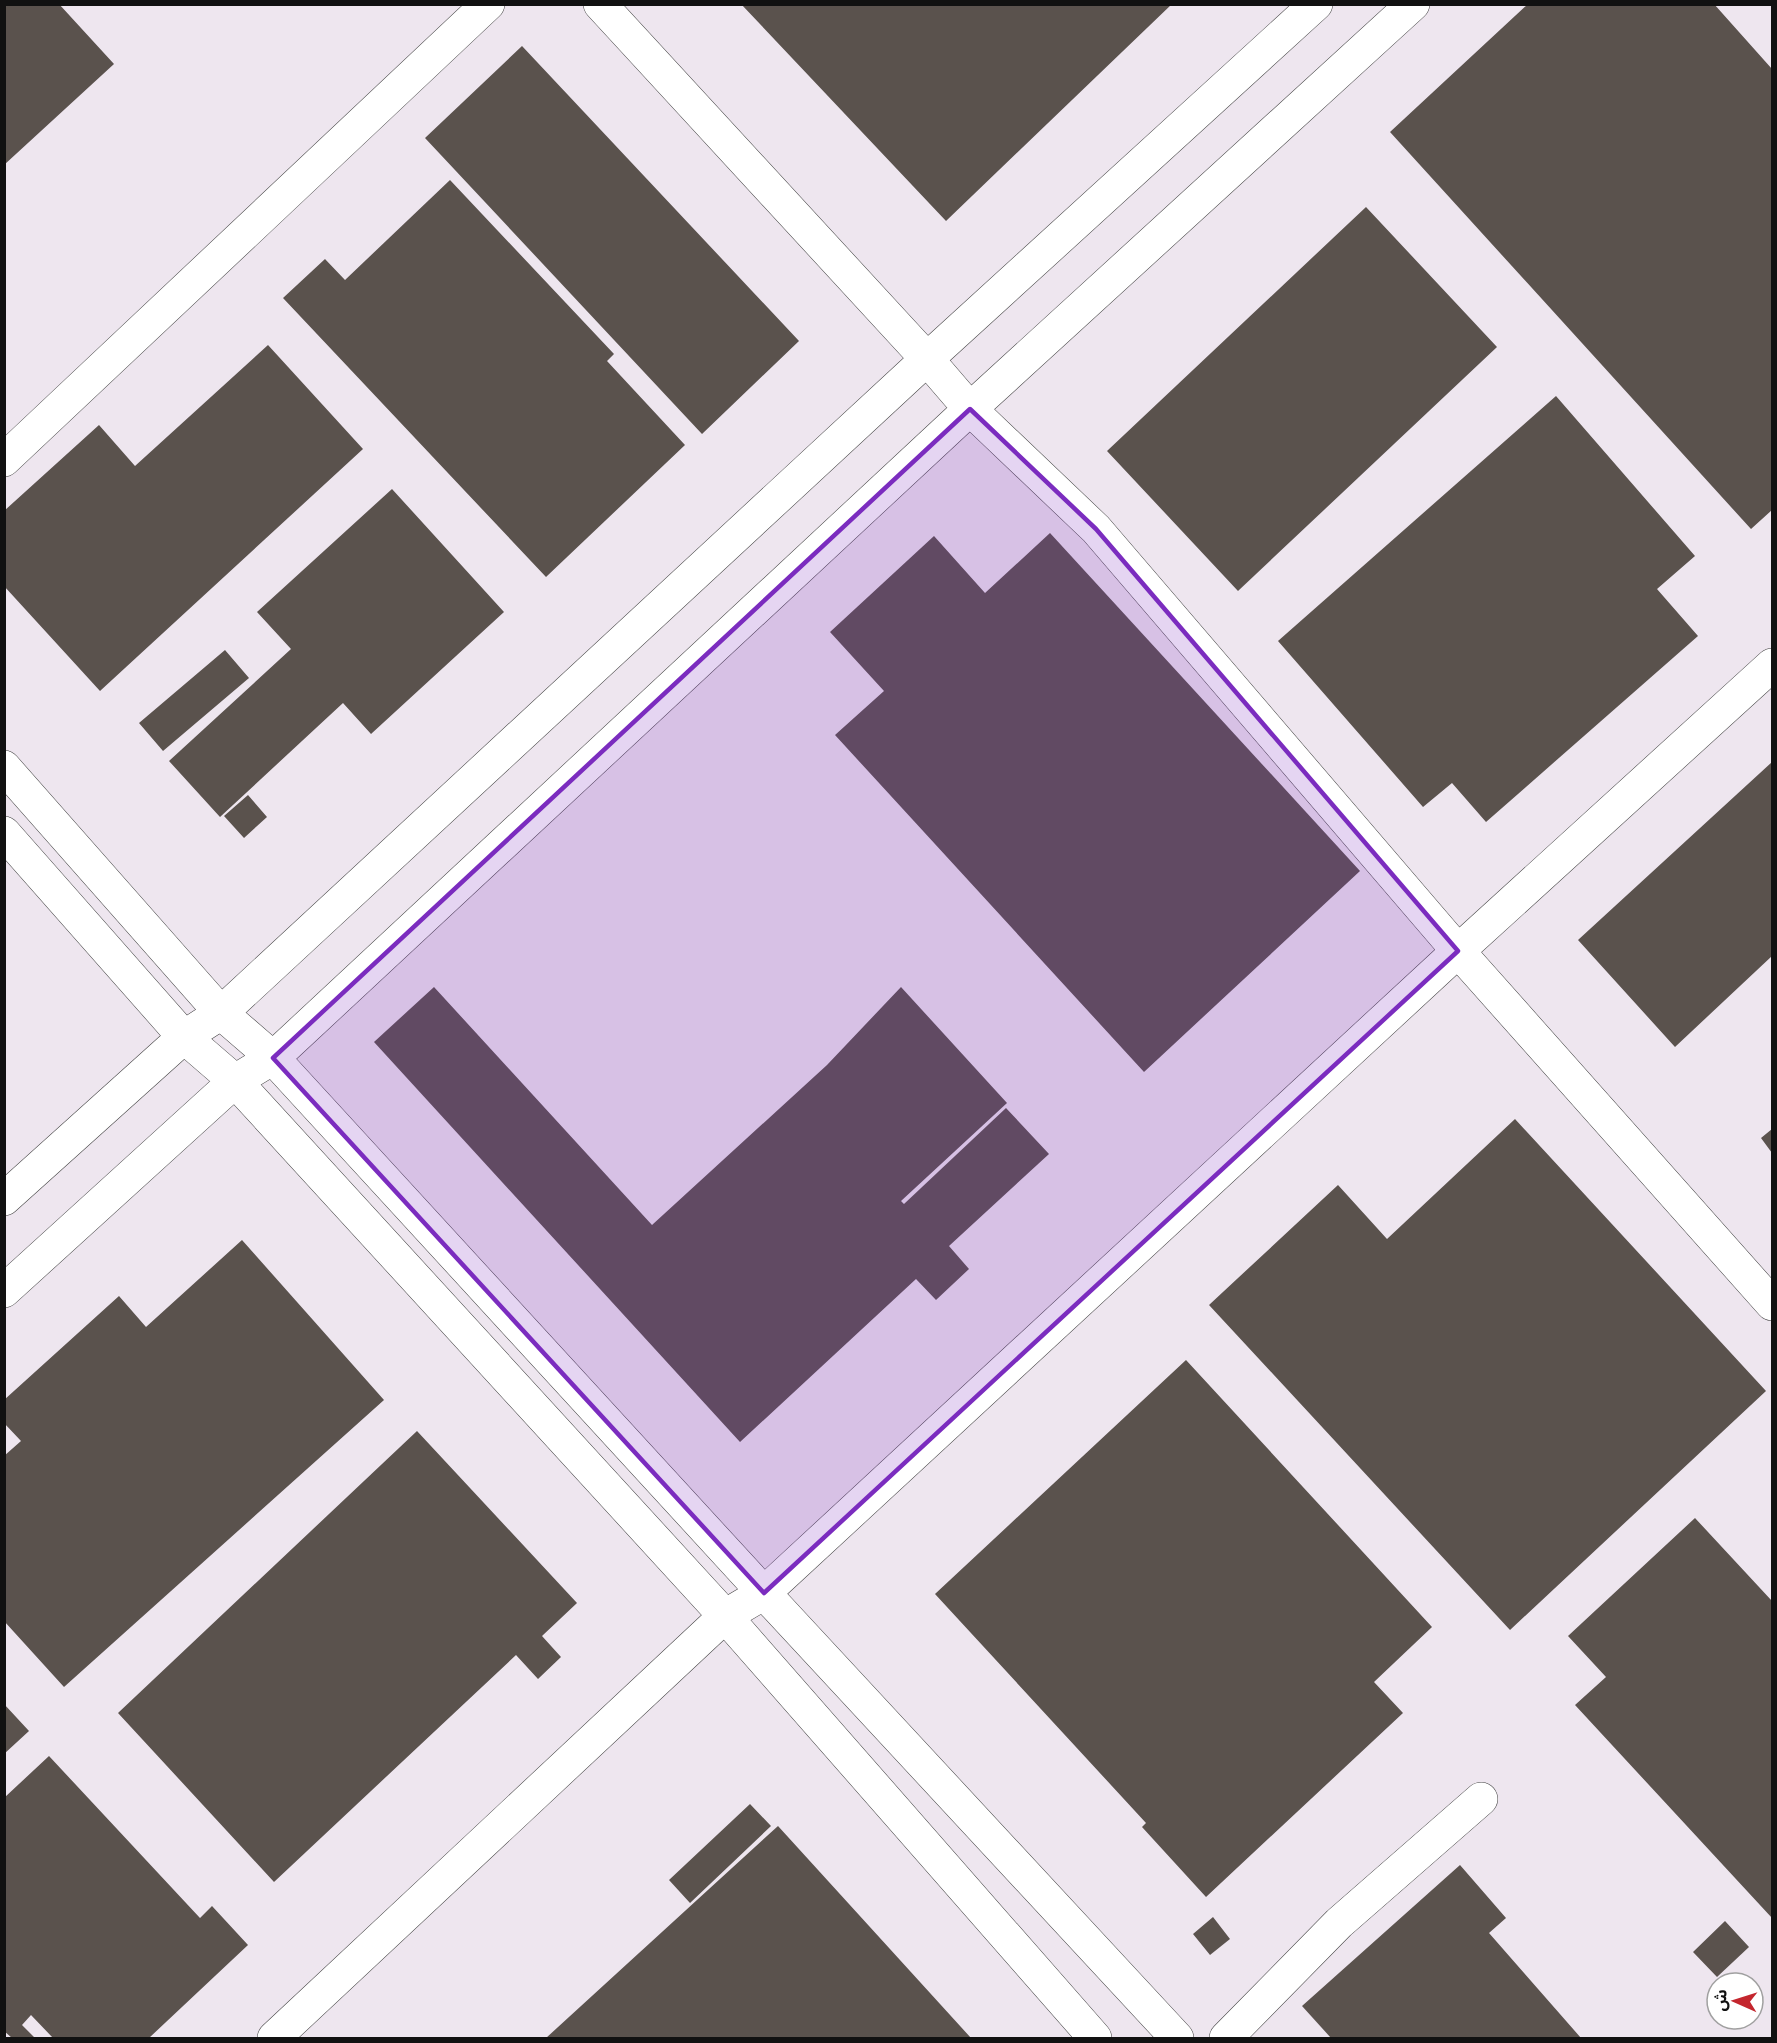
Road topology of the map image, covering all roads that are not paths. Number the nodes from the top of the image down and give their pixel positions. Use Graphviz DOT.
graph roads {
  1 [pos="488,4"];
  2 [pos="600,4"];
  3 [pos="1316,4"];
  4 [pos="1413,4"];
  5 [pos="927,359"];
  6 [pos="970,410"];
  7 [pos="4,460"];
  8 [pos="1773,664"];
  9 [pos="4,767"];
  10 [pos="4,833"];
  11 [pos="1458,951"];
  12 [pos="221,1013"];
  13 [pos="184,1036"];
  14 [pos="273,1058"];
  15 [pos="235,1081"];
  16 [pos="4,1199"];
  17 [pos="4,1291"];
  18 [pos="1773,1304"];
  19 [pos="764,1593"];
  20 [pos="726,1616"];
  21 [pos="1481,1798"];
  22 [pos="274,2038"];
  23 [pos="1095,2038"];
  24 [pos="1177,2038"];
  25 [pos="1226,2038"];
  1 -- 7 [label="street"];
  2 -- 5 [label="street"];
  3 -- 5 [label="street"];
  4 -- 6 [label="street"];
  5 -- 6 [label="street"];
  5 -- 12 [label="street"];
  6 -- 11 [label="street"];
  6 -- 14 [label="street"];
  8 -- 11 [label="street"];
  9 -- 12 [label="street"];
  10 -- 13 [label="street"];
  11 -- 18 [label="street"];
  11 -- 19 [label="street"];
  12 -- 13 [label="street"];
  12 -- 14 [label="street"];
  13 -- 15 [label="street"];
  13 -- 16 [label="street"];
  14 -- 15 [label="street"];
  14 -- 19 [label="street"];
  15 -- 17 [label="street"];
  15 -- 20 [label="street"];
  19 -- 20 [label="street"];
  19 -- 24 [label="street"];
  20 -- 22 [label="street"];
  20 -- 23 [label="street"];
  21 -- 25 [label="street"];
}
